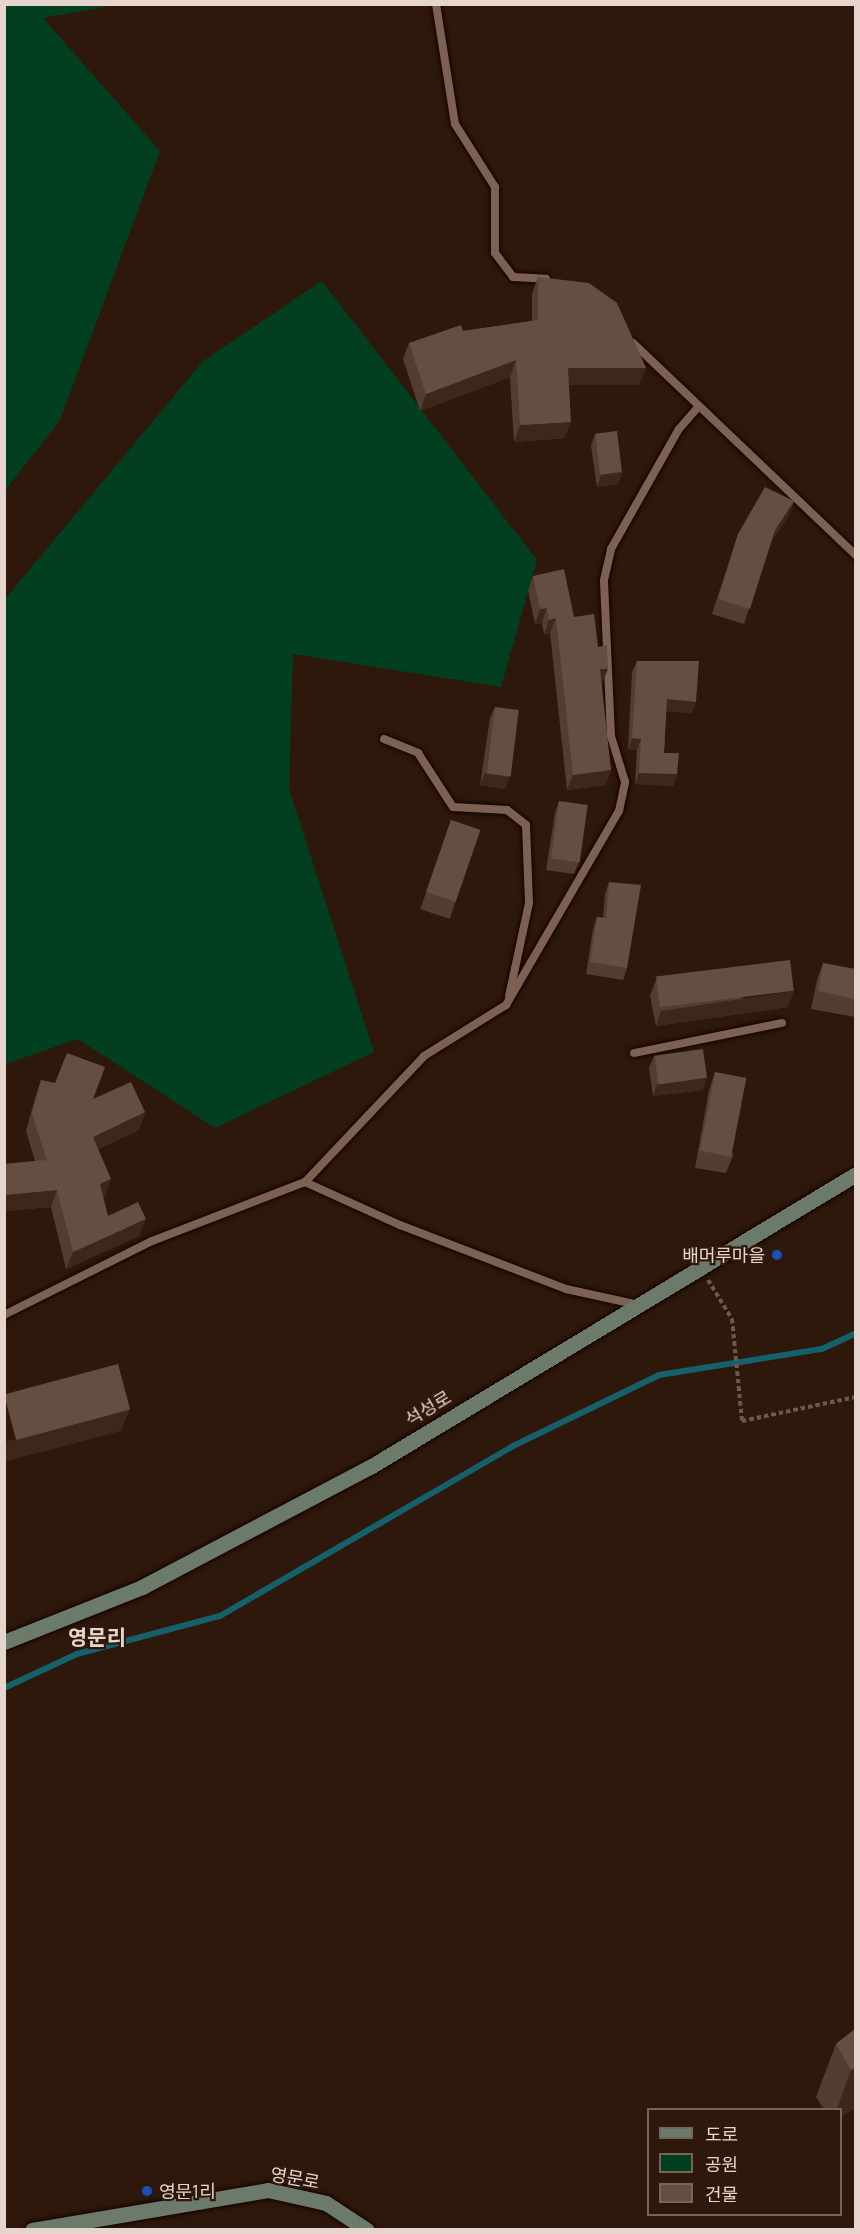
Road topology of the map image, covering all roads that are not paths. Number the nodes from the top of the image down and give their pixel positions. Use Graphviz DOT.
graph roads {
  1 [pos="436,4"];
  2 [pos="558,280"];
  3 [pos="627,328"];
  4 [pos="699,406"];
  5 [pos="855,555"];
  6 [pos="384,739"];
  7 [pos="506,1005"];
  8 [pos="782,1023"];
  9 [pos="634,1053"];
  10 [pos="855,1174"];
  11 [pos="305,1182"];
  12 [pos="634,1304"];
  13 [pos="4,1315"];
  14 [pos="4,1642"];
  15 [pos="32,2229"];
  16 [pos="367,2229"];
  1 -- 2 [label="lane"];
  3 -- 4 [label="lane"];
  4 -- 5 [label="lane"];
  4 -- 7 [label="lane"];
  6 -- 7 [label="lane"];
  7 -- 11 [label="lane"];
  8 -- 9 [label="lane"];
  10 -- 12 [label="street, 석성로"];
  11 -- 12 [label="lane"];
  11 -- 13 [label="lane"];
  12 -- 14 [label="street, 석성로"];
  15 -- 16 [label="street, 영문로"];
}
